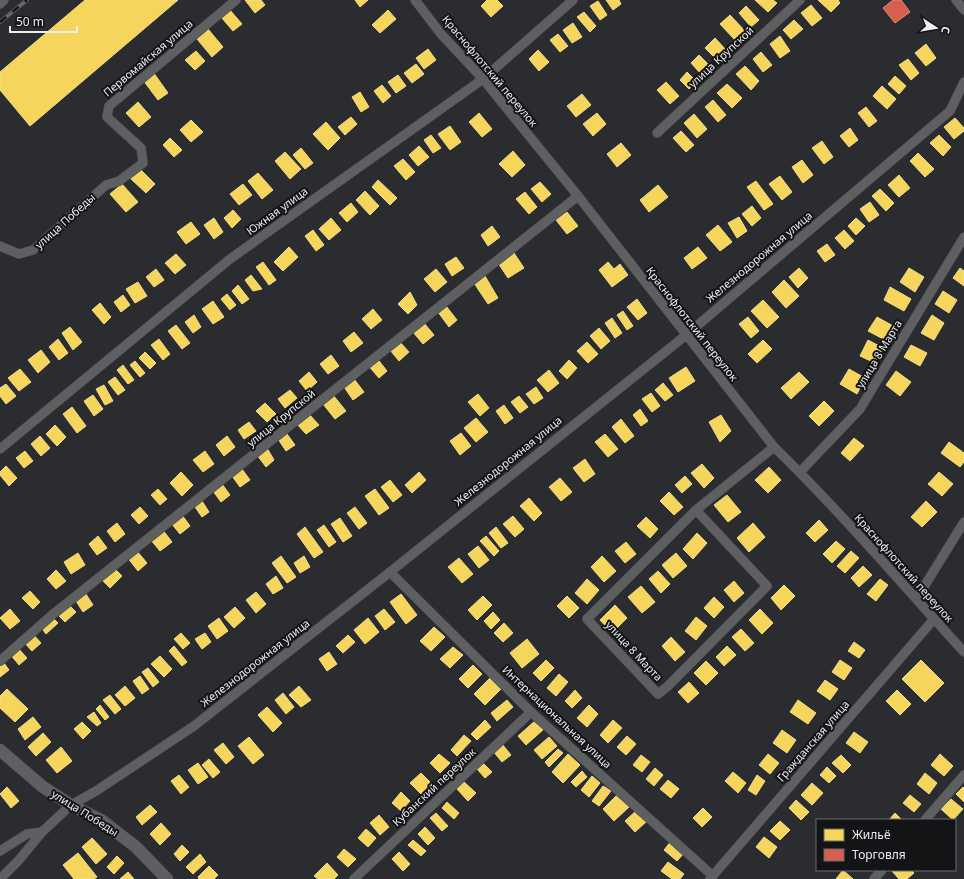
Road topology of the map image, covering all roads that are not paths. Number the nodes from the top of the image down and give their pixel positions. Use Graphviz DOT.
graph roads {
  1 [pos="4,0"];
  2 [pos="236,0"];
  3 [pos="415,0"];
  4 [pos="573,0"];
  5 [pos="800,0"];
  6 [pos="956,0"];
  7 [pos="0,4"];
  8 [pos="964,10"];
  9 [pos="483,79"];
  10 [pos="964,82"];
  11 [pos="657,132"];
  12 [pos="106,185"];
  13 [pos="578,196"];
  14 [pos="964,237"];
  15 [pos="0,246"];
  16 [pos="685,336"];
  17 [pos="774,448"];
  18 [pos="0,449"];
  19 [pos="800,472"];
  20 [pos="696,510"];
  21 [pos="964,522"];
  22 [pos="390,572"];
  23 [pos="917,598"];
  24 [pos="934,619"];
  25 [pos="964,652"];
  26 [pos="0,661"];
  27 [pos="531,712"];
  28 [pos="0,750"];
  29 [pos="964,775"];
  30 [pos="71,805"];
  31 [pos="926,819"];
  32 [pos="42,832"];
  33 [pos="0,851"];
  34 [pos="881,871"];
  35 [pos="711,877"];
  36 [pos="0,879"];
  37 [pos="167,879"];
  38 [pos="354,879"];
  39 [pos="874,879"];
  1 -- 7 [label="street"];
  2 -- 12 [label="street, Первомайская улица"];
  3 -- 9 [label="street, Краснофлотский переулок"];
  4 -- 9 [label="street, Южная улица"];
  5 -- 11 [label="street, улица Крупской"];
  6 -- 8 [label="street"];
  9 -- 13 [label="street, Краснофлотский переулок"];
  9 -- 18 [label="street, Южная улица"];
  10 -- 16 [label="street, Железнодорожная улица"];
  12 -- 15 [label="street, улица Победы"];
  13 -- 16 [label="street, Краснофлотский переулок"];
  13 -- 26 [label="street, улица Крупской"];
  14 -- 19 [label="street, улица 8 Марта"];
  16 -- 17 [label="street, Краснофлотский переулок"];
  16 -- 22 [label="street, Железнодорожная улица"];
  17 -- 19 [label="street, Краснофлотский переулок"];
  17 -- 20 [label="street, улица 8 Марта"];
  19 -- 23 [label="street, Краснофлотский переулок"];
  20 -- 20 [label="street, улица 8 Марта"];
  21 -- 23 [label="street"];
  22 -- 27 [label="street, Интернациональная улица"];
  22 -- 30 [label="street, Железнодорожная улица"];
  23 -- 24 [label="street, Краснофлотский переулок"];
  24 -- 25 [label="street, Краснофлотский переулок"];
  24 -- 35 [label="street, Гражданская улица"];
  27 -- 35 [label="street, Интернациональная улица"];
  27 -- 38 [label="street, Кубанский переулок"];
  28 -- 30 [label="street, улица Победы"];
  29 -- 31 [label="street"];
  30 -- 32 [label="street, Железнодорожная улица"];
  30 -- 37 [label="street, улица Победы"];
  32 -- 33 [label="street, Железнодорожная улица"];
  32 -- 36 [label="street, Железнодорожная улица"];
  34 -- 39 [label="street"];
}
